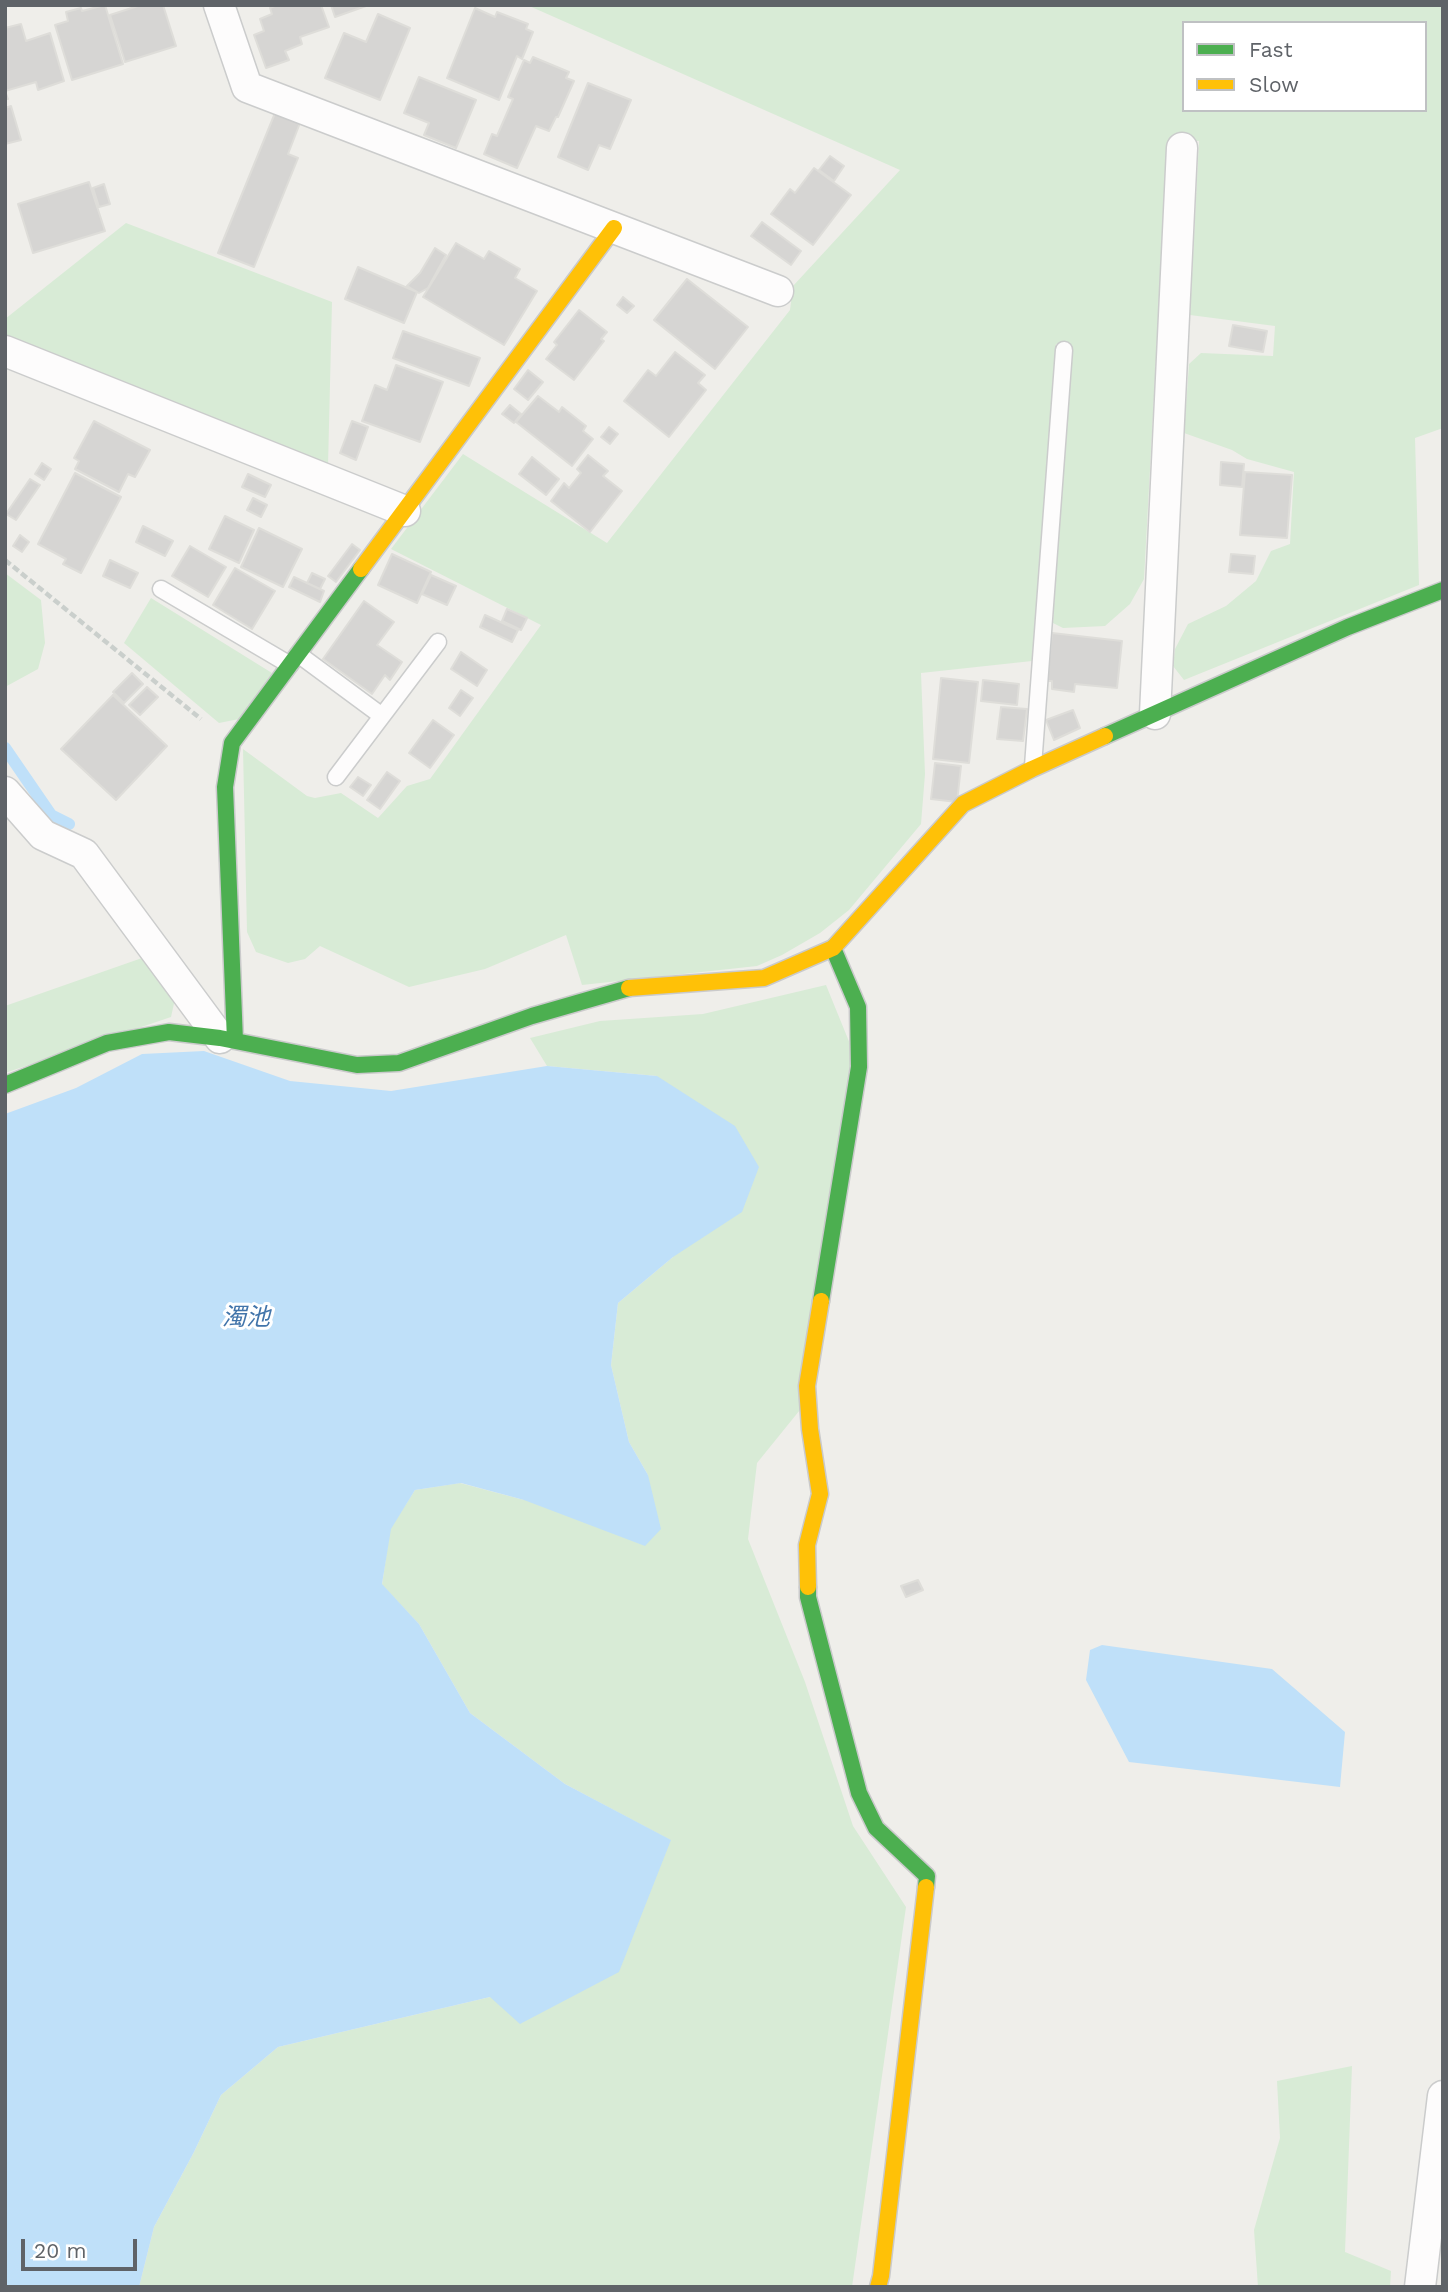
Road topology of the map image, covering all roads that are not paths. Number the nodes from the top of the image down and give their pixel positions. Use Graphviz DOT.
graph roads {
  1 [pos="219,5"];
  2 [pos="1182,148"];
  3 [pos="614,228"];
  4 [pos="778,291"];
  5 [pos="1064,350"];
  6 [pos="5,351"];
  7 [pos="405,511"];
  8 [pos="161,589"];
  9 [pos="1443,590"];
  10 [pos="438,642"];
  11 [pos="294,659"];
  12 [pos="1155,714"];
  13 [pos="382,716"];
  14 [pos="1032,769"];
  15 [pos="337,777"];
  16 [pos="5,792"];
  17 [pos="833,948"];
  18 [pos="228,1039"];
  19 [pos="5,1085"];
  20 [pos="1443,2096"];
  21 [pos="878,2287"];
  22 [pos="1420,2287"];
  1 -- 3 [label="street"];
  2 -- 12 [label="street"];
  3 -- 4 [label="street"];
  3 -- 7 [label="street"];
  5 -- 14 [label="lane"];
  6 -- 7 [label="street"];
  7 -- 11 [label="street"];
  8 -- 11 [label="lane"];
  9 -- 12 [label="street"];
  10 -- 13 [label="lane"];
  11 -- 13 [label="lane"];
  11 -- 18 [label="street"];
  12 -- 14 [label="street"];
  13 -- 15 [label="lane"];
  14 -- 17 [label="street"];
  16 -- 18 [label="street"];
  17 -- 18 [label="street"];
  17 -- 21 [label="street"];
  18 -- 19 [label="street"];
  20 -- 22 [label="street"];
}
